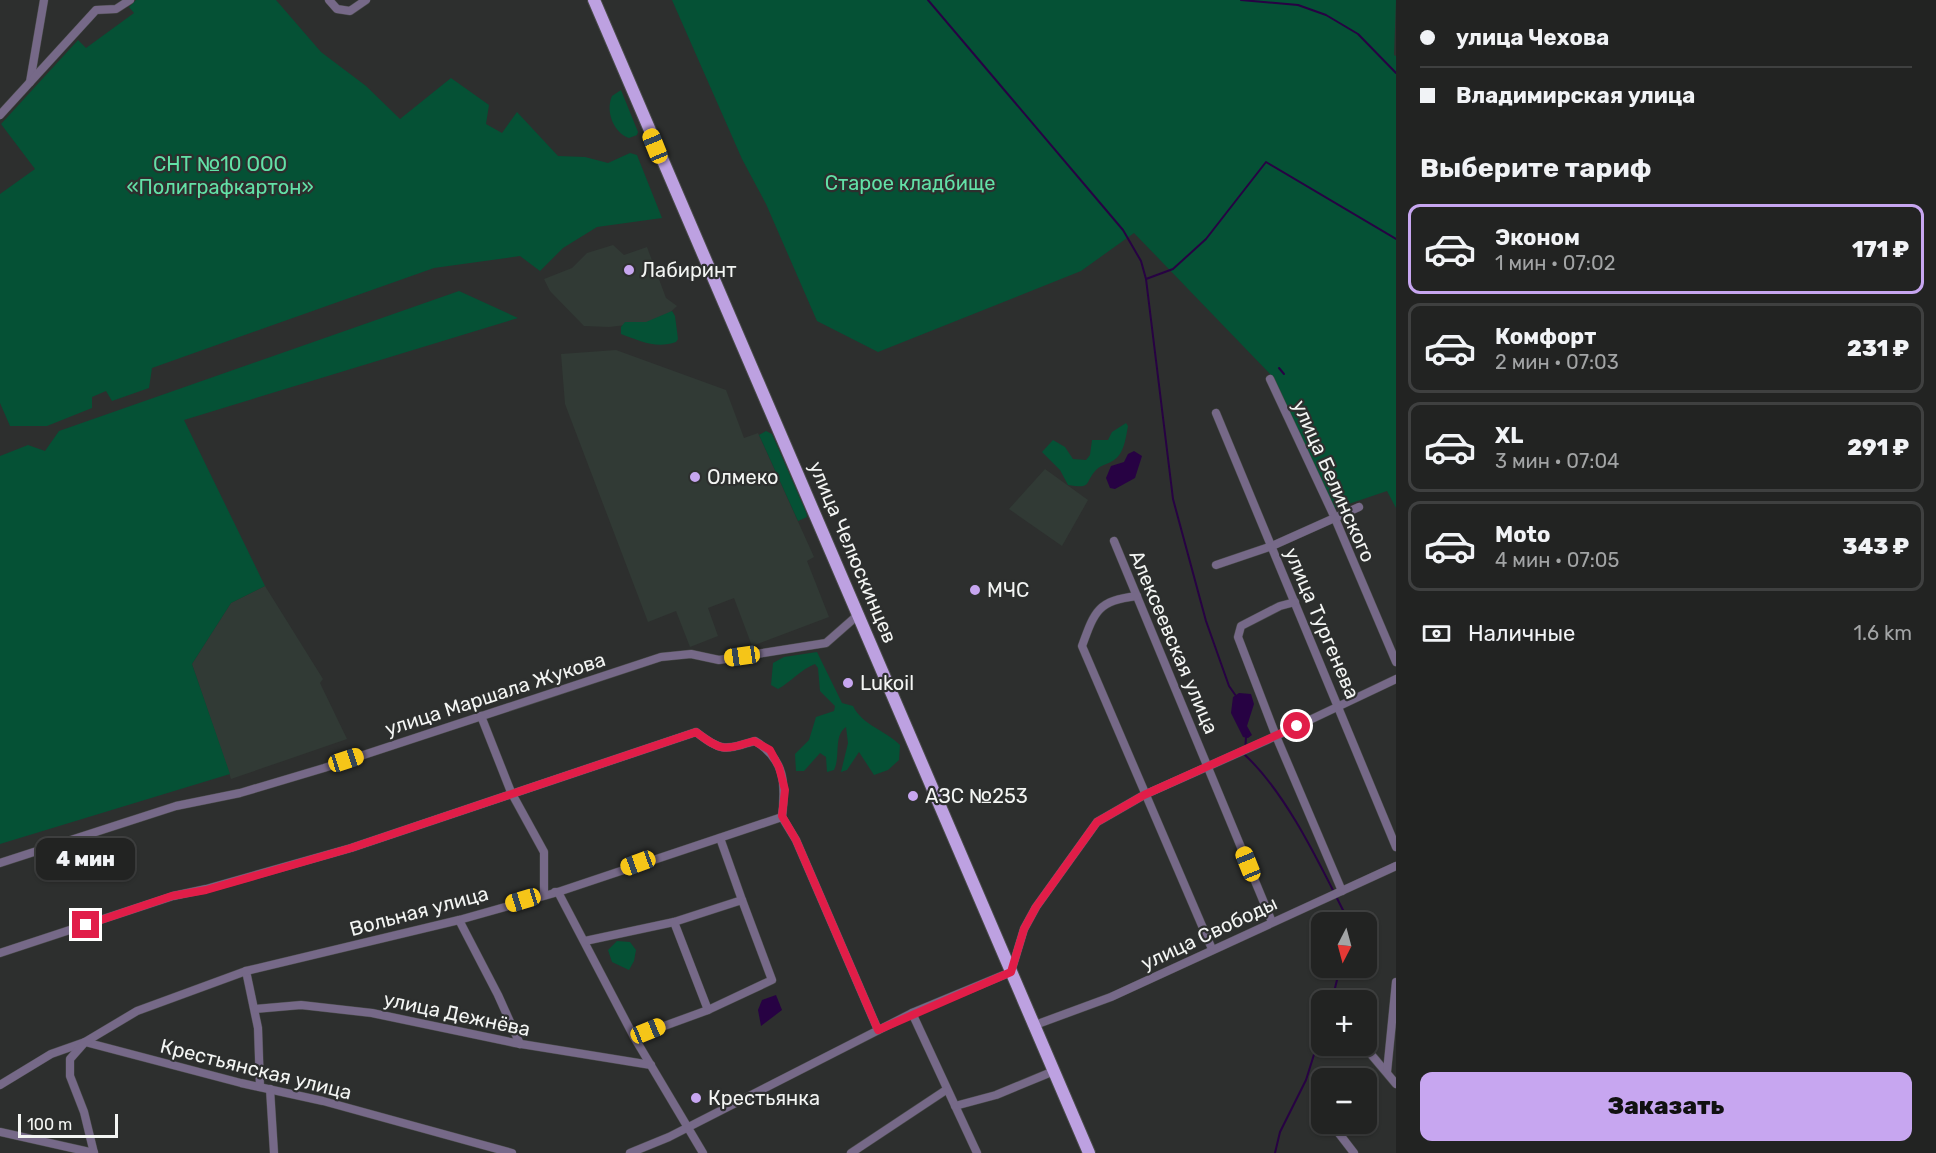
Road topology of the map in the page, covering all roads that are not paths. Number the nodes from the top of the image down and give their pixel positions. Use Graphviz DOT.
graph roads {
  1 [pos="44,0"];
  2 [pos="130,0"];
  3 [pos="329,0"];
  4 [pos="366,0"];
  5 [pos="594,0"];
  6 [pos="30,82"];
  7 [pos="0,115"];
  8 [pos="1270,379"];
  9 [pos="1216,413"];
  10 [pos="1359,507"];
  11 [pos="1334,516"];
  12 [pos="1114,540"];
  13 [pos="1272,546"];
  14 [pos="1216,565"];
  15 [pos="1137,596"];
  16 [pos="1295,602"];
  17 [pos="859,614"];
  18 [pos="1396,662"];
  19 [pos="1396,679"];
  20 [pos="1339,705"];
  21 [pos="481,716"];
  22 [pos="1276,736"];
  23 [pos="1208,766"];
  24 [pos="511,792"];
  25 [pos="1144,795"];
  26 [pos="782,816"];
  27 [pos="720,838"];
  28 [pos="1396,847"];
  29 [pos="0,863"];
  30 [pos="1396,866"];
  31 [pos="1341,891"];
  32 [pos="558,892"];
  33 [pos="544,894"];
  34 [pos="742,900"];
  35 [pos="459,920"];
  36 [pos="674,922"];
  37 [pos="1272,922"];
  38 [pos="585,941"];
  39 [pos="1212,949"];
  40 [pos="0,953"];
  41 [pos="246,971"];
  42 [pos="1011,972"];
  43 [pos="1396,982"];
  44 [pos="255,1009"];
  45 [pos="708,1010"];
  46 [pos="912,1013"];
  47 [pos="1035,1025"];
  48 [pos="878,1030"];
  49 [pos="634,1037"];
  50 [pos="85,1042"];
  51 [pos="520,1044"];
  52 [pos="1373,1056"];
  53 [pos="651,1065"];
  54 [pos="1054,1071"];
  55 [pos="1387,1072"];
  56 [pos="1396,1084"];
  57 [pos="0,1085"];
  58 [pos="260,1087"];
  59 [pos="270,1089"];
  60 [pos="946,1090"];
  61 [pos="955,1107"];
  62 [pos="688,1125"];
  63 [pos="0,1132"];
  64 [pos="1340,1134"];
  65 [pos="94,1153"];
  66 [pos="274,1153"];
  67 [pos="512,1153"];
  68 [pos="630,1153"];
  69 [pos="704,1153"];
  70 [pos="851,1153"];
  71 [pos="977,1153"];
  72 [pos="1089,1153"];
  73 [pos="1354,1153"];
  1 -- 6 [label="street"];
  2 -- 6 [label="street"];
  3 -- 4 [label="street"];
  5 -- 17 [label="main road, улица Челюскинцев"];
  6 -- 7 [label="street"];
  8 -- 11 [label="street, улица Белинского"];
  9 -- 13 [label="street, улица Тургенева"];
  10 -- 11 [label="street"];
  11 -- 13 [label="street"];
  11 -- 18 [label="street, улица Белинского"];
  12 -- 15 [label="street, Алексеевская улица"];
  13 -- 14 [label="street"];
  13 -- 16 [label="street, улица Тургенева"];
  15 -- 23 [label="street, Алексеевская улица"];
  15 -- 25 [label="street"];
  16 -- 20 [label="street, улица Тургенева"];
  16 -- 22 [label="street"];
  17 -- 21 [label="street, улица Маршала Жукова"];
  17 -- 42 [label="main road, улица Челюскинцев"];
  19 -- 20 [label="street"];
  20 -- 22 [label="street"];
  20 -- 28 [label="street, улица Тургенева"];
  21 -- 24 [label="street"];
  21 -- 29 [label="street, улица Маршала Жукова"];
  22 -- 23 [label="street"];
  22 -- 31 [label="street"];
  23 -- 25 [label="street"];
  23 -- 37 [label="street, Алексеевская улица"];
  24 -- 26 [label="street"];
  24 -- 33 [label="street"];
  24 -- 40 [label="street"];
  25 -- 39 [label="street"];
  25 -- 42 [label="street"];
  26 -- 27 [label="street"];
  26 -- 48 [label="street"];
  27 -- 32 [label="street"];
  27 -- 34 [label="street"];
  30 -- 31 [label="street, улица Свободы"];
  31 -- 37 [label="street, улица Свободы"];
  32 -- 33 [label="street, Вольная улица"];
  32 -- 38 [label="street"];
  33 -- 35 [label="street, Вольная улица"];
  34 -- 36 [label="street"];
  34 -- 45 [label="street"];
  35 -- 41 [label="street, Вольная улица"];
  35 -- 51 [label="street"];
  36 -- 38 [label="street"];
  36 -- 45 [label="street"];
  37 -- 39 [label="street, улица Свободы"];
  38 -- 49 [label="street"];
  39 -- 47 [label="street, улица Свободы"];
  41 -- 44 [label="street"];
  41 -- 50 [label="street, Вольная улица"];
  42 -- 46 [label="street"];
  42 -- 47 [label="main road, улица Челюскинцев"];
  43 -- 55 [label="street"];
  44 -- 51 [label="street, улица Дежнёва"];
  44 -- 58 [label="street"];
  45 -- 49 [label="street"];
  46 -- 48 [label="street"];
  46 -- 60 [label="street"];
  47 -- 54 [label="main road, улица Челюскинцев"];
  48 -- 62 [label="street"];
  49 -- 53 [label="street"];
  50 -- 57 [label="street"];
  50 -- 58 [label="street, Крестьянская улица"];
  50 -- 65 [label="street"];
  51 -- 53 [label="street, улица Дежнёва"];
  52 -- 55 [label="street"];
  53 -- 62 [label="street"];
  54 -- 61 [label="street"];
  54 -- 72 [label="main road, улица Челюскинцев"];
  55 -- 56 [label="street"];
  58 -- 59 [label="street, Крестьянская улица"];
  59 -- 66 [label="street"];
  59 -- 67 [label="street, Крестьянская улица"];
  60 -- 61 [label="street"];
  60 -- 70 [label="street"];
  61 -- 71 [label="street"];
  62 -- 68 [label="street"];
  62 -- 69 [label="street"];
  63 -- 65 [label="street"];
  64 -- 73 [label="street"];
}
